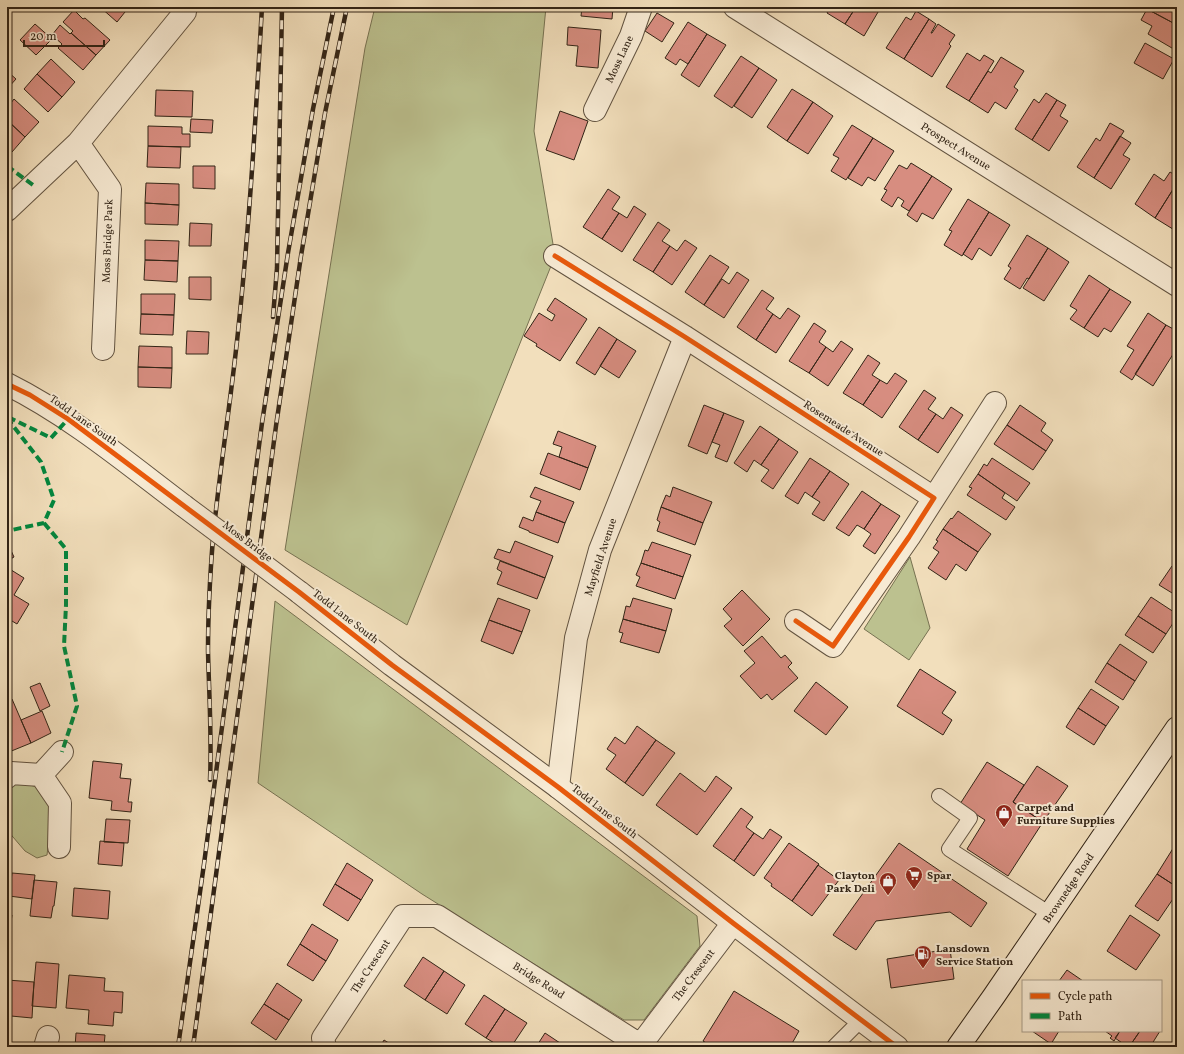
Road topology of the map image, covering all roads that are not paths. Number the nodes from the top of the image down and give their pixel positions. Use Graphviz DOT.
graph roads {
  1 [pos="641,7"];
  2 [pos="735,7"];
  3 [pos="185,12"];
  4 [pos="596,110"];
  5 [pos="78,143"];
  6 [pos="7,210"];
  7 [pos="555,256"];
  8 [pos="1177,284"];
  9 [pos="685,337"];
  10 [pos="103,349"];
  11 [pos="7,384"];
  12 [pos="995,403"];
  13 [pos="934,498"];
  14 [pos="184,506"];
  15 [pos="299,592"];
  16 [pos="796,621"];
  17 [pos="1177,728"];
  18 [pos="62,752"];
  19 [pos="41,775"];
  20 [pos="7,777"];
  21 [pos="558,787"];
  22 [pos="939,796"];
  23 [pos="58,847"];
  24 [pos="1050,914"];
  25 [pos="437,916"];
  26 [pos="733,923"];
  27 [pos="861,1020"];
  28 [pos="639,1046"];
  29 [pos="325,1047"];
  30 [pos="834,1047"];
  31 [pos="897,1047"];
  32 [pos="958,1047"];
  1 -- 4 [label="street, Moss Lane"];
  2 -- 8 [label="street, Prospect Avenue"];
  3 -- 5 [label="street"];
  5 -- 6 [label="street"];
  5 -- 10 [label="street, Moss Bridge Park"];
  7 -- 9 [label="street, Rosemeade Avenue"];
  9 -- 13 [label="street, Rosemeade Avenue"];
  9 -- 21 [label="street, Mayfield Avenue"];
  11 -- 14 [label="street, Todd Lane South"];
  12 -- 13 [label="street"];
  13 -- 16 [label="street"];
  14 -- 15 [label="street, Moss Bridge, bridge"];
  15 -- 21 [label="street, Todd Lane South"];
  17 -- 24 [label="street, Brownedge Road"];
  18 -- 19 [label="street"];
  19 -- 20 [label="street"];
  19 -- 23 [label="street"];
  21 -- 26 [label="street, Todd Lane South"];
  22 -- 24 [label="lane"];
  24 -- 32 [label="street, Brownedge Road"];
  25 -- 28 [label="street, Bridge Road"];
  25 -- 29 [label="street, The Crescent"];
  26 -- 27 [label="street, Todd Lane South"];
  26 -- 28 [label="street, The Crescent"];
  27 -- 30 [label="lane"];
  27 -- 31 [label="street, Todd Lane South"];
}
